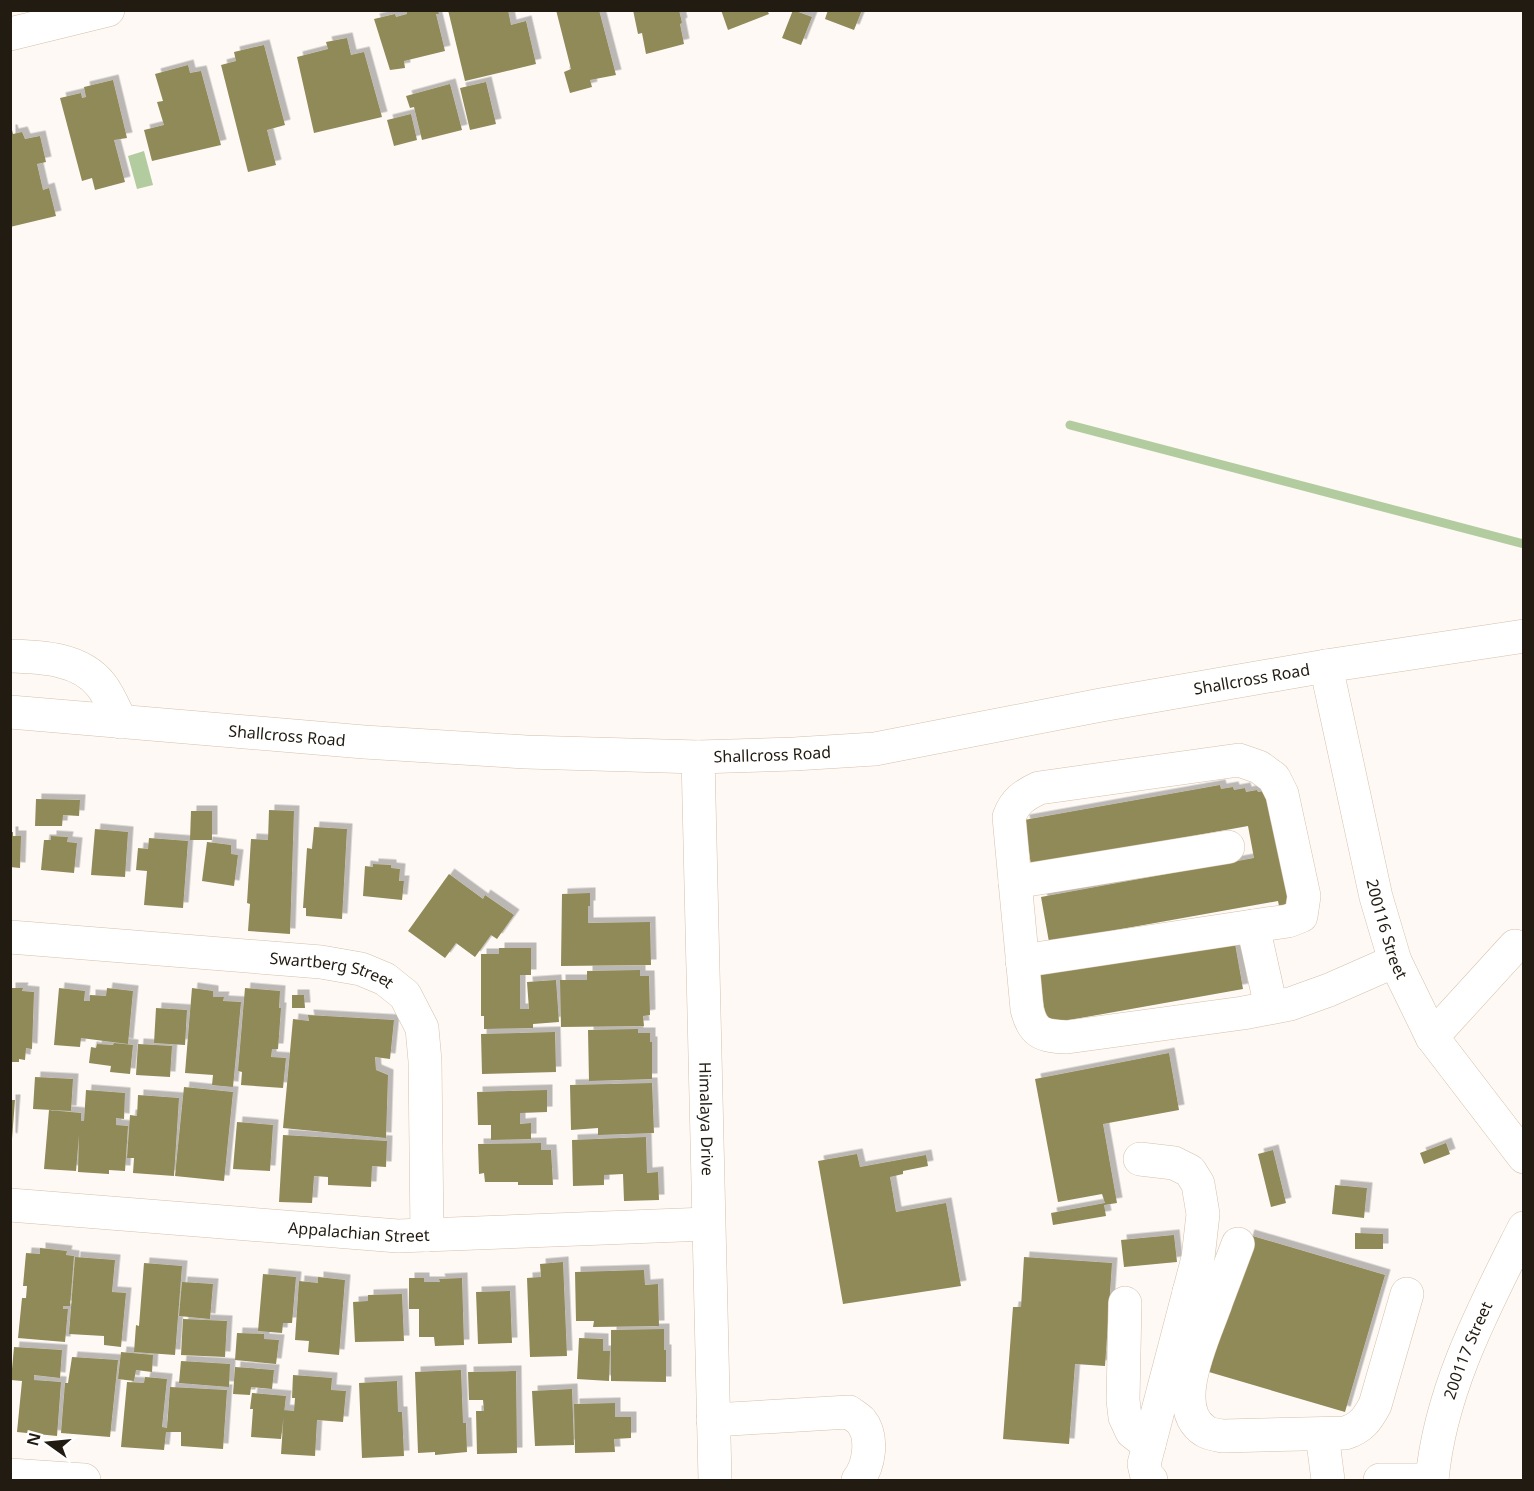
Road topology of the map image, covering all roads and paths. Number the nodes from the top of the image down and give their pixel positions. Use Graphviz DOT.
graph roads {
  1 [pos="108,10"];
  2 [pos="10,34"];
  3 [pos="1524,636"];
  4 [pos="10,656"];
  5 [pos="1326,666"];
  6 [pos="10,712"];
  7 [pos="121,722"];
  8 [pos="698,757"];
  9 [pos="1228,847"];
  10 [pos="1016,882"];
  11 [pos="1253,926"];
  12 [pos="10,937"];
  13 [pos="1515,946"];
  14 [pos="1022,961"];
  15 [pos="1395,961"];
  16 [pos="1271,1007"];
  17 [pos="1432,1037"];
  18 [pos="1524,1157"];
  19 [pos="1140,1160"];
  20 [pos="10,1205"];
  21 [pos="707,1224"];
  22 [pos="1524,1228"];
  23 [pos="427,1235"];
  24 [pos="1238,1244"];
  25 [pos="1407,1294"];
  26 [pos="1202,1298"];
  27 [pos="1125,1303"];
  28 [pos="713,1420"];
  29 [pos="1322,1434"];
  30 [pos="1149,1445"];
  31 [pos="10,1475"];
  32 [pos="84,1480"];
  33 [pos="715,1480"];
  34 [pos="858,1480"];
  35 [pos="1151,1480"];
  36 [pos="1328,1480"];
  37 [pos="1380,1480"];
  38 [pos="1432,1480"];
  1 -- 2 [label="street"];
  3 -- 5 [label="street, Shallcross Road"];
  4 -- 7 [label="street"];
  5 -- 8 [label="street, Shallcross Road"];
  5 -- 15 [label="street, 200116 Street"];
  6 -- 7 [label="street, Shallcross Road"];
  7 -- 8 [label="street, Shallcross Road"];
  8 -- 21 [label="street, Himalaya Drive"];
  9 -- 10 [label="street"];
  10 -- 11 [label="street"];
  10 -- 14 [label="street"];
  11 -- 14 [label="street"];
  11 -- 16 [label="street"];
  12 -- 23 [label="street, Swartberg Street"];
  13 -- 17 [label="street"];
  14 -- 16 [label="street"];
  15 -- 16 [label="street"];
  15 -- 17 [label="street, 200116 Street"];
  17 -- 18 [label="street, 200116 Street"];
  19 -- 26 [label="street"];
  20 -- 23 [label="street, Appalachian Street"];
  21 -- 23 [label="street, Appalachian Street"];
  21 -- 28 [label="street, Himalaya Drive"];
  22 -- 38 [label="street, 200117 Street"];
  24 -- 26 [label="street"];
  25 -- 29 [label="street"];
  26 -- 29 [label="street"];
  26 -- 30 [label="street"];
  27 -- 30 [label="street"];
  28 -- 33 [label="street, Himalaya Drive"];
  28 -- 34 [label="street"];
  29 -- 36 [label="street"];
  30 -- 35 [label="street"];
  31 -- 32 [label="street"];
  37 -- 38 [label="street"];
}
